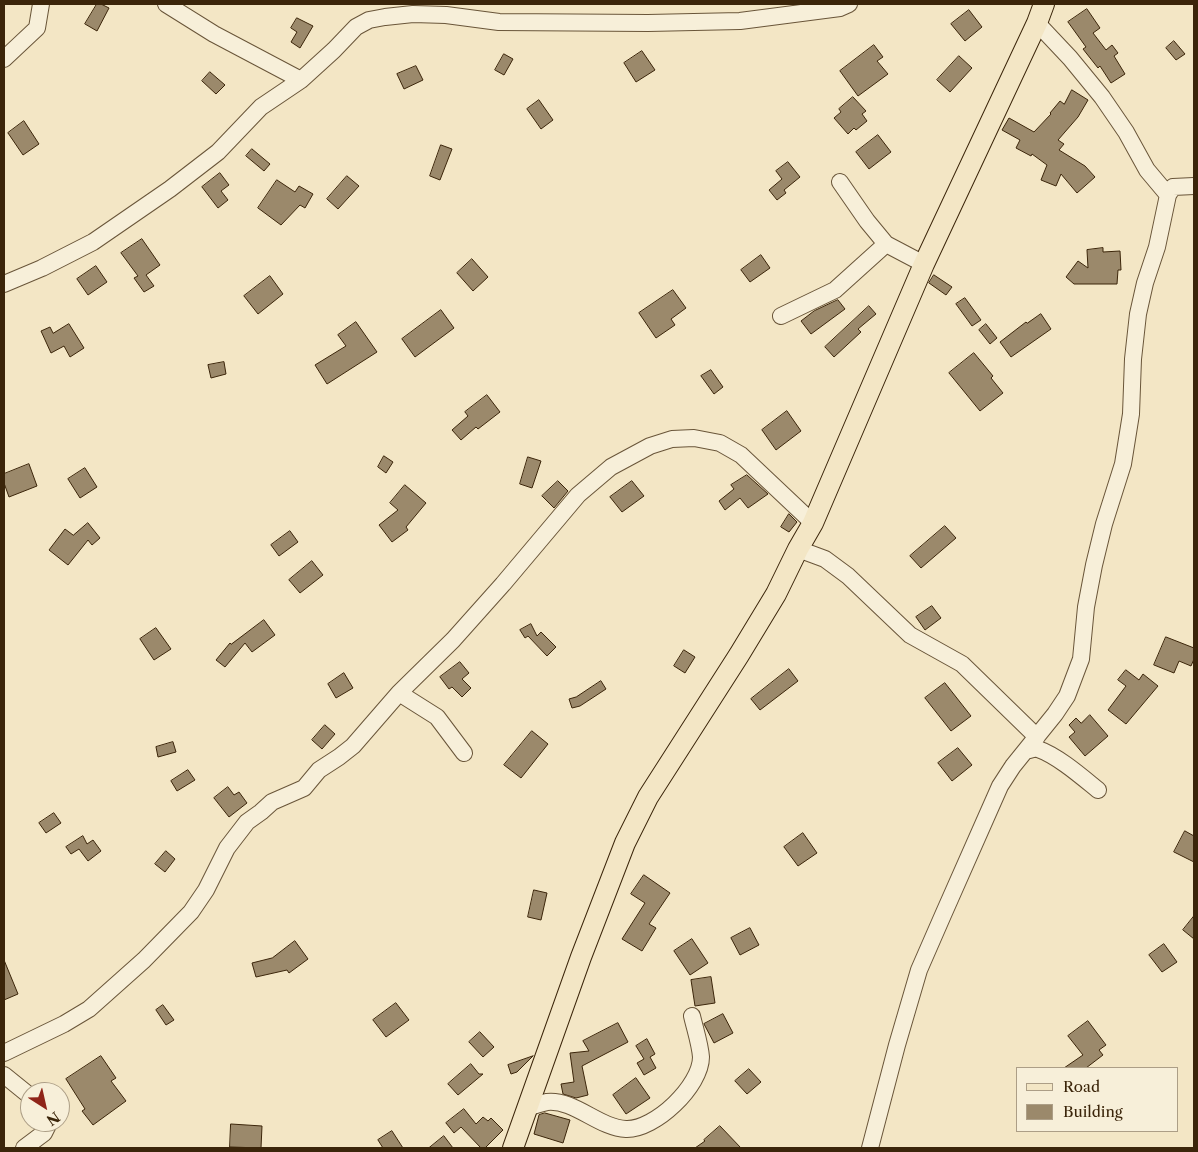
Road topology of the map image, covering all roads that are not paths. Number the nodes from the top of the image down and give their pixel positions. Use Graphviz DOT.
graph roads {
  1 [pos="41,4"];
  2 [pos="166,4"];
  3 [pos="849,4"];
  4 [pos="1044,4"];
  5 [pos="1037,23"];
  6 [pos="4,59"];
  7 [pos="301,80"];
  8 [pos="840,182"];
  9 [pos="1194,186"];
  10 [pos="1168,195"];
  11 [pos="886,244"];
  12 [pos="924,264"];
  13 [pos="4,284"];
  14 [pos="782,316"];
  15 [pos="813,523"];
  16 [pos="798,549"];
  17 [pos="399,693"];
  18 [pos="1037,737"];
  19 [pos="1026,750"];
  20 [pos="464,753"];
  21 [pos="1098,790"];
  22 [pos="692,1016"];
  23 [pos="4,1053"];
  24 [pos="4,1075"];
  25 [pos="20,1088"];
  26 [pos="529,1107"];
  27 [pos="44,1132"];
  28 [pos="24,1148"];
  29 [pos="513,1148"];
  30 [pos="870,1148"];
  1 -- 6 [label="street"];
  2 -- 7 [label="street"];
  3 -- 7 [label="street"];
  4 -- 5 [label="main road"];
  5 -- 10 [label="street"];
  5 -- 12 [label="main road"];
  7 -- 13 [label="street"];
  8 -- 11 [label="street"];
  9 -- 10 [label="street"];
  10 -- 18 [label="street"];
  11 -- 12 [label="street"];
  11 -- 14 [label="street"];
  12 -- 15 [label="main road"];
  15 -- 16 [label="main road"];
  15 -- 17 [label="street"];
  16 -- 18 [label="street"];
  16 -- 26 [label="main road"];
  17 -- 20 [label="street"];
  17 -- 23 [label="street"];
  18 -- 19 [label="street"];
  19 -- 21 [label="street"];
  19 -- 30 [label="street"];
  22 -- 26 [label="street"];
  24 -- 25 [label="street"];
  26 -- 29 [label="main road"];
  27 -- 28 [label="street"];
}
